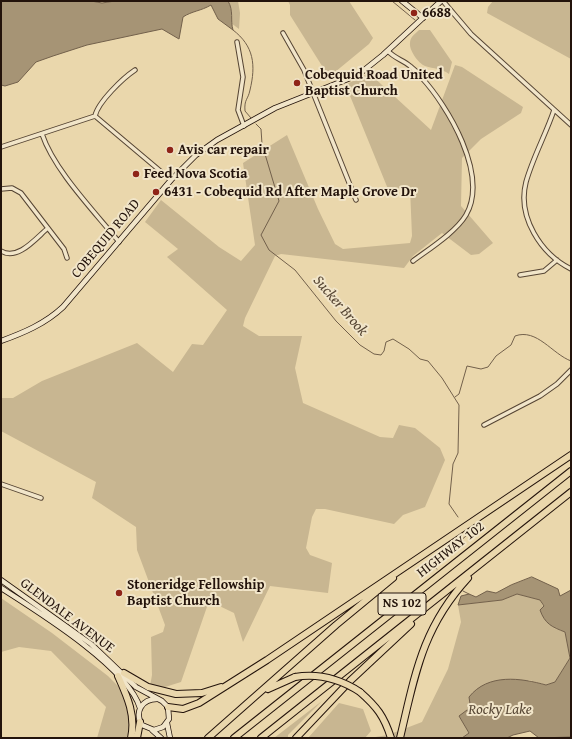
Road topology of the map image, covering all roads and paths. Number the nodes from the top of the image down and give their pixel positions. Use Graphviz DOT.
graph roads {
  1 [pos="402,1"];
  2 [pos="442,1"];
  3 [pos="423,18"];
  4 [pos="283,33"];
  5 [pos="237,42"];
  6 [pos="388,51"];
  7 [pos="135,70"];
  8 [pos="312,94"];
  9 [pos="554,110"];
  10 [pos="97,117"];
  11 [pos="571,125"];
  12 [pos="244,126"];
  13 [pos="42,134"];
  14 [pos="1,147"];
  15 [pos="171,180"];
  16 [pos="1,189"];
  17 [pos="356,200"];
  18 [pos="48,228"];
  19 [pos="119,242"];
  20 [pos="1,250"];
  21 [pos="67,258"];
  22 [pos="557,260"];
  23 [pos="413,261"];
  24 [pos="571,269"];
  25 [pos="520,275"];
  26 [pos="1,340"];
  27 [pos="571,370"];
  28 [pos="484,425"];
  29 [pos="571,454"];
  30 [pos="571,471"];
  31 [pos="1,484"];
  32 [pos="571,492"];
  33 [pos="41,498"];
  34 [pos="429,550"];
  35 [pos="480,565"];
  36 [pos="1,580"];
  37 [pos="1,588"];
  38 [pos="440,596"];
  39 [pos="121,675"];
  40 [pos="226,686"];
  41 [pos="157,699"];
  42 [pos="168,707"];
  43 [pos="244,707"];
  44 [pos="140,708"];
  45 [pos="140,722"];
  46 [pos="167,723"];
  47 [pos="152,730"];
  48 [pos="131,738"];
  49 [pos="137,738"];
  50 [pos="161,738"];
  51 [pos="170,738"];
  52 [pos="208,738"];
  53 [pos="234,738"];
  54 [pos="261,738"];
  55 [pos="296,738"];
  56 [pos="391,738"];
  57 [pos="400,738"];
  1 -- 3 [label="main road"];
  2 -- 3 [label="main road, COBEQUID ROAD"];
  2 -- 9 [label="street"];
  3 -- 6 [label="main road, COBEQUID ROAD"];
  4 -- 8 [label="street"];
  5 -- 12 [label="street"];
  6 -- 8 [label="main road, COBEQUID ROAD"];
  6 -- 23 [label="street"];
  7 -- 10 [label="street"];
  8 -- 12 [label="main road, COBEQUID ROAD"];
  8 -- 17 [label="street"];
  9 -- 11 [label="street"];
  9 -- 22 [label="street"];
  10 -- 13 [label="street"];
  10 -- 15 [label="street"];
  12 -- 15 [label="main road, COBEQUID ROAD"];
  13 -- 14 [label="street"];
  13 -- 19 [label="street"];
  15 -- 19 [label="main road, COBEQUID ROAD"];
  16 -- 18 [label="street"];
  18 -- 20 [label="street"];
  18 -- 21 [label="street"];
  19 -- 26 [label="main road, COBEQUID ROAD"];
  22 -- 24 [label="street"];
  22 -- 25 [label="street"];
  27 -- 28 [label="street"];
  29 -- 34 [label="highway"];
  30 -- 53 [label="highway, HIGHWAY 102 / NS 102"];
  31 -- 33 [label="street"];
  32 -- 35 [label="highway, HIGHWAY 102 / NS 102"];
  34 -- 40 [label="highway"];
  34 -- 43 [label="highway"];
  35 -- 38 [label="highway, HIGHWAY 102 / NS 102"];
  35 -- 57 [label="highway"];
  36 -- 39 [label="main road, GLENDALE AVENUE"];
  37 -- 39 [label="main road, GLENDALE AVENUE"];
  38 -- 54 [label="highway, HIGHWAY 102 / NS 102"];
  38 -- 55 [label="highway"];
  39 -- 40 [label="highway"];
  39 -- 41 [label="main road, GLENDALE AVENUE"];
  39 -- 44 [label="main road, GLENDALE AVENUE"];
  39 -- 48 [label="highway"];
  40 -- 42 [label="highway"];
  41 -- 42 [label="main road, GLENDALE AVENUE"];
  41 -- 44 [label="main road"];
  42 -- 46 [label="main road"];
  43 -- 52 [label="highway"];
  43 -- 56 [label="highway, bridge"];
  44 -- 45 [label="main road, GLENDALE AVENUE"];
  45 -- 47 [label="main road"];
  45 -- 49 [label="highway"];
  46 -- 47 [label="main road"];
  46 -- 51 [label="main road"];
  47 -- 50 [label="main road"];
}
